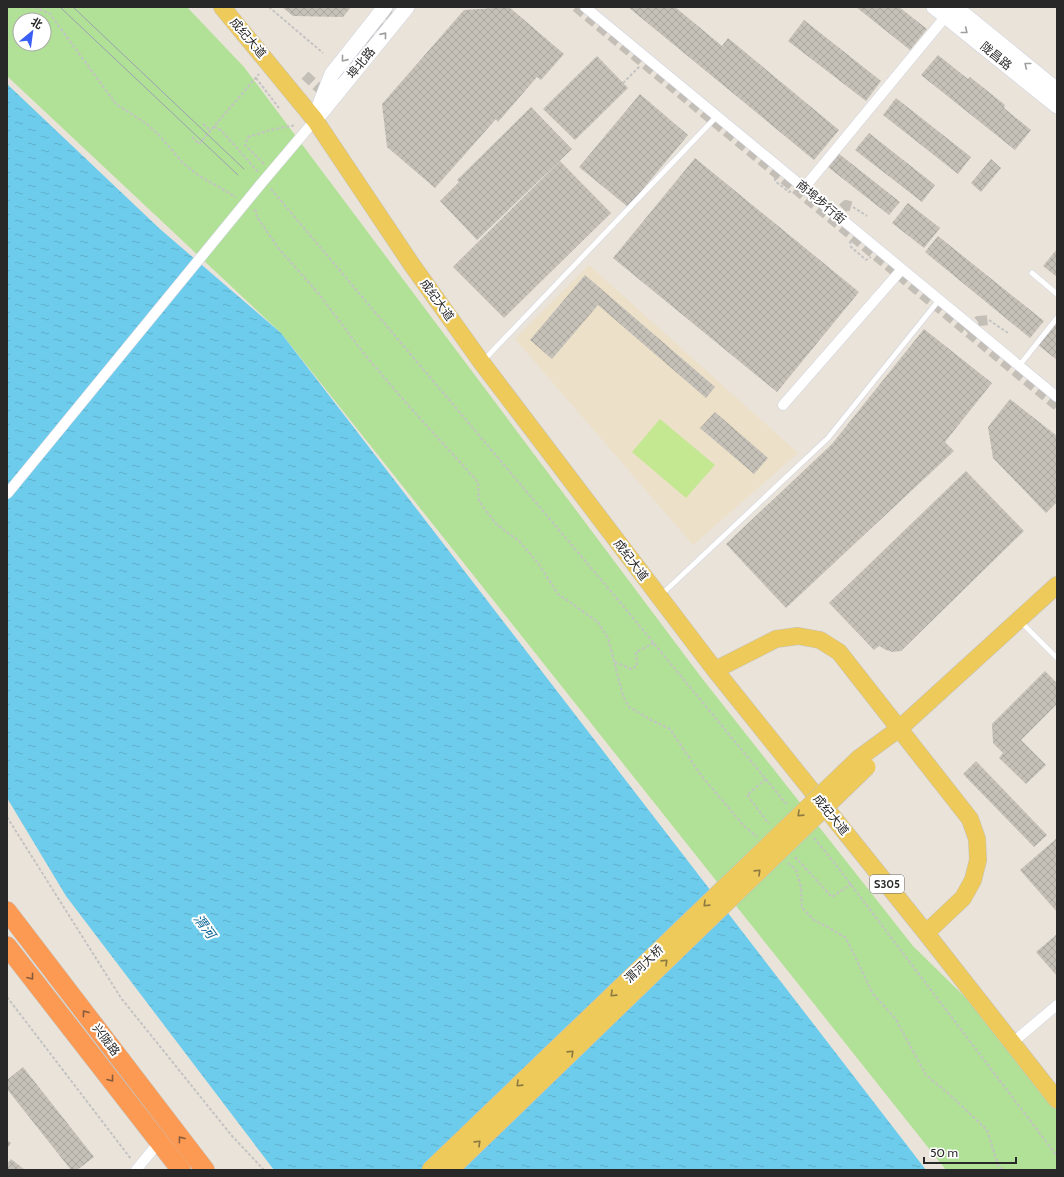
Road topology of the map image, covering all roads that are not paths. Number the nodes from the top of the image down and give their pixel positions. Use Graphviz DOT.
graph roads {
  1 [pos="222,7"];
  2 [pos="385,7"];
  3 [pos="407,7"];
  4 [pos="585,7"];
  5 [pos="945,10"];
  6 [pos="1057,90"];
  7 [pos="1057,106"];
  8 [pos="717,116"];
  9 [pos="315,120"];
  10 [pos="804,188"];
  11 [pos="902,269"];
  12 [pos="1032,274"];
  13 [pos="1057,294"];
  14 [pos="939,300"];
  15 [pos="1057,318"];
  16 [pos="482,362"];
  17 [pos="1019,366"];
  18 [pos="1057,397"];
  19 [pos="783,405"];
  20 [pos="7,494"];
  21 [pos="1057,585"];
  22 [pos="659,597"];
  23 [pos="1018,620"];
  24 [pos="1057,658"];
  25 [pos="715,670"];
  26 [pos="900,728"];
  27 [pos="863,762"];
  28 [pos="7,911"];
  29 [pos="926,933"];
  30 [pos="7,946"];
  31 [pos="1057,1005"];
  32 [pos="1012,1043"];
  33 [pos="1057,1100"];
  34 [pos="160,1141"];
  35 [pos="137,1169"];
  36 [pos="182,1170"];
  37 [pos="205,1170"];
  38 [pos="430,1170"];
  39 [pos="450,1170"];
  1 -- 9 [label="main road, 成纪大道"];
  2 -- 9 [label="main road, one-way"];
  9 -- 3 [label="main road, 埠北路, one-way"];
  4 -- 8 [label="street, 商埠步行街"];
  6 -- 5 [label="main road, 陇昌路, one-way"];
  5 -- 7 [label="main road, 陇昌路, one-way"];
  5 -- 10 [label="street"];
  8 -- 10 [label="street, 商埠步行街"];
  8 -- 16 [label="lane"];
  9 -- 16 [label="main road, 成纪大道"];
  9 -- 20 [label="street, bridge"];
  10 -- 11 [label="street, 商埠步行街"];
  11 -- 14 [label="street, 商埠步行街"];
  11 -- 19 [label="street"];
  12 -- 13 [label="lane"];
  14 -- 17 [label="street, 商埠步行街"];
  14 -- 22 [label="lane"];
  15 -- 17 [label="lane"];
  16 -- 22 [label="main road, 成纪大道"];
  17 -- 18 [label="street, 商埠步行街"];
  21 -- 23 [label="main road"];
  22 -- 25 [label="main road, 成纪大道"];
  23 -- 24 [label="lane"];
  23 -- 26 [label="main road"];
  25 -- 26 [label="main road"];
  25 -- 29 [label="main road, 成纪大道 / S305"];
  26 -- 27 [label="main road"];
  26 -- 29 [label="main road"];
  27 -- 38 [label="main road, 渭河大桥, one-way, bridge"];
  39 -- 27 [label="main road, 渭河大桥, one-way, bridge"];
  37 -- 28 [label="highway, 兴陇路, one-way"];
  29 -- 32 [label="main road, 成纪大道 / S305"];
  30 -- 34 [label="highway, 兴陇路, one-way"];
  31 -- 32 [label="street"];
  32 -- 33 [label="main road, 成纪大道 / S305"];
  34 -- 35 [label="street"];
  34 -- 36 [label="highway, 兴陇路"];
}
